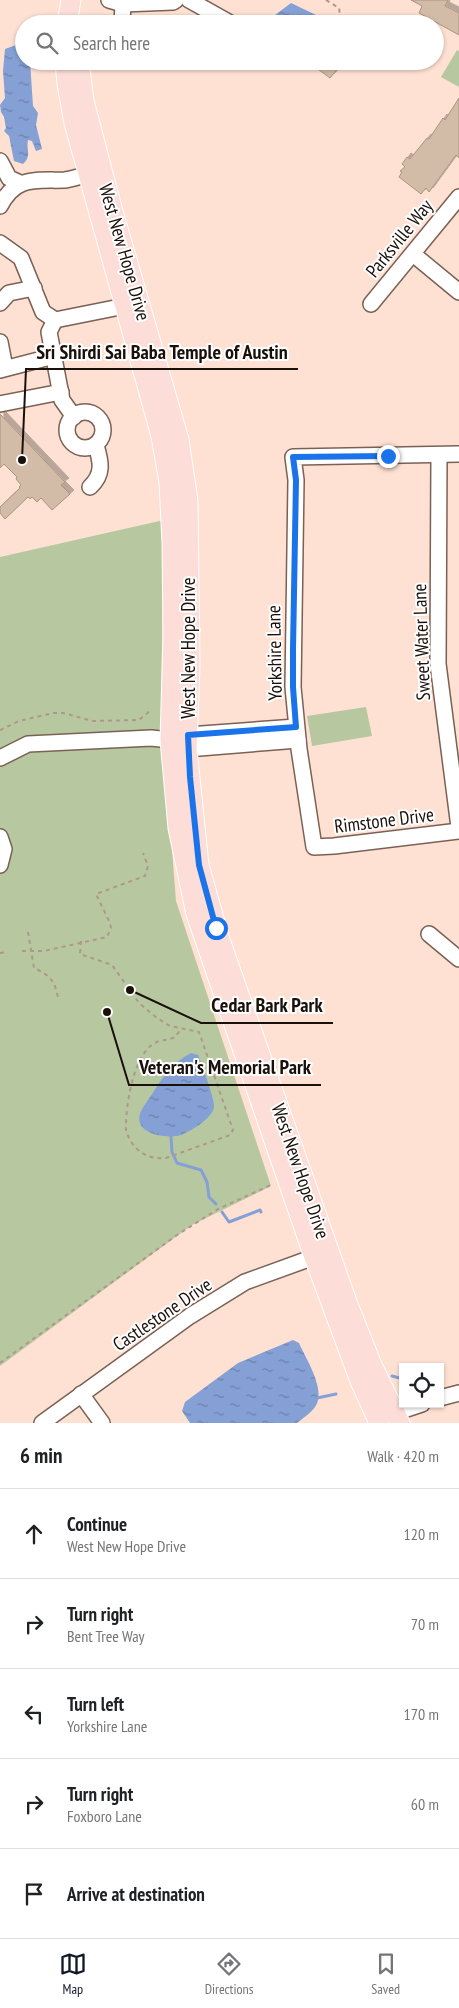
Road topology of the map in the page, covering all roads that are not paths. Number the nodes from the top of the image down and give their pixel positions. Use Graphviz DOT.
graph roads {
  1 [pos="72,0"];
  2 [pos="176,0"];
  3 [pos="189,0"];
  4 [pos="116,2"];
  5 [pos="69,15"];
  6 [pos="74,15"];
  7 [pos="120,15"];
  8 [pos="216,15"];
  9 [pos="66,70"];
  10 [pos="80,70"];
  11 [pos="0,161"];
  12 [pos="88,174"];
  13 [pos="20,183"];
  14 [pos="459,196"];
  15 [pos="0,206"];
  16 [pos="0,242"];
  17 [pos="414,254"];
  18 [pos="34,288"];
  19 [pos="459,292"];
  20 [pos="0,303"];
  21 [pos="371,304"];
  22 [pos="125,306"];
  23 [pos="55,320"];
  24 [pos="0,342"];
  25 [pos="54,356"];
  26 [pos="3,369"];
  27 [pos="61,392"];
  28 [pos="0,404"];
  29 [pos="74,417"];
  30 [pos="96,445"];
  31 [pos="459,454"];
  32 [pos="439,455"];
  33 [pos="90,487"];
  34 [pos="297,734"];
  35 [pos="182,741"];
  36 [pos="0,758"];
  37 [pos="459,829"];
  38 [pos="0,837"];
  39 [pos="314,847"];
  40 [pos="0,865"];
  41 [pos="429,934"];
  42 [pos="459,959"];
  43 [pos="314,1257"];
  44 [pos="459,1393"];
  45 [pos="81,1394"];
  46 [pos="444,1397"];
  47 [pos="414,1408"];
  48 [pos="389,1421"];
  49 [pos="42,1423"];
  50 [pos="102,1423"];
  1 -- 5 [label="main road"];
  1 -- 6 [label="main road"];
  2 -- 4 [label="street"];
  3 -- 8 [label="street"];
  4 -- 7 [label="street"];
  9 -- 12 [label="main road, West New Hope Drive"];
  10 -- 35 [label="main road, West New Hope Drive"];
  11 -- 13 [label="street"];
  12 -- 13 [label="street"];
  12 -- 22 [label="main road, West New Hope Drive"];
  13 -- 15 [label="street"];
  14 -- 17 [label="street, Parksville Way"];
  16 -- 18 [label="street"];
  17 -- 19 [label="street"];
  17 -- 21 [label="street, Parksville Way"];
  18 -- 20 [label="street"];
  18 -- 23 [label="street"];
  22 -- 23 [label="street"];
  22 -- 35 [label="main road, West New Hope Drive"];
  23 -- 25 [label="street"];
  24 -- 26 [label="street"];
  25 -- 26 [label="street"];
  25 -- 27 [label="street"];
  27 -- 28 [label="street"];
  27 -- 29 [label="street"];
  29 -- 30 [label="street"];
  29 -- 30 [label="street"];
  30 -- 33 [label="street"];
  31 -- 32 [label="street"];
  32 -- 34 [label="street, Yorkshire Lane"];
  32 -- 37 [label="street, Sweet Water Lane"];
  34 -- 35 [label="street"];
  34 -- 39 [label="street, Yorkshire Lane"];
  35 -- 36 [label="street"];
  35 -- 43 [label="main road, West New Hope Drive"];
  35 -- 48 [label="main road, West New Hope Drive"];
  37 -- 39 [label="street, Rimstone Drive"];
  38 -- 40 [label="street"];
  41 -- 42 [label="street"];
  43 -- 45 [label="street, Castlestone Drive"];
  43 -- 48 [label="main road, West New Hope Drive"];
  44 -- 46 [label="street"];
  45 -- 49 [label="street, Castlestone Drive"];
  45 -- 50 [label="street"];
  47 -- 48 [label="street"];
}
